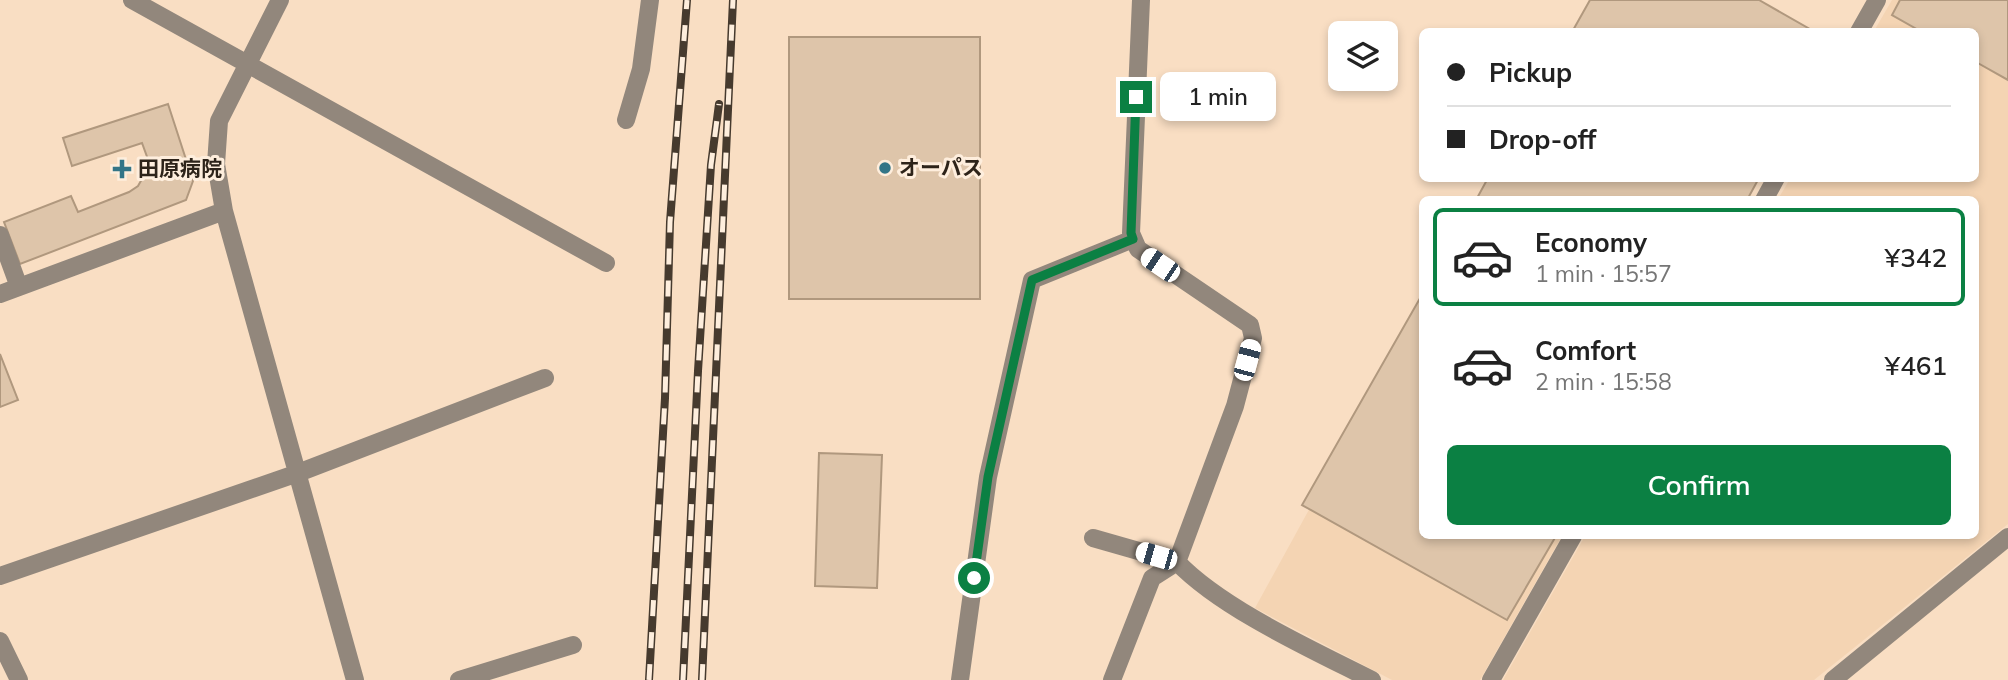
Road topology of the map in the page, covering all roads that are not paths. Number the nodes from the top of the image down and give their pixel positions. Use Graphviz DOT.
graph roads {
  1 [pos="132,0"];
  2 [pos="281,0"];
  3 [pos="649,0"];
  4 [pos="1141,0"];
  5 [pos="1877,0"];
  6 [pos="1862,28"];
  7 [pos="246,65"];
  8 [pos="626,120"];
  9 [pos="224,211"];
  10 [pos="0,235"];
  11 [pos="1133,239"];
  12 [pos="606,262"];
  13 [pos="19,287"];
  14 [pos="0,294"];
  15 [pos="545,378"];
  16 [pos="298,473"];
  17 [pos="2008,537"];
  18 [pos="1093,538"];
  19 [pos="1571,539"];
  20 [pos="1177,562"];
  21 [pos="0,576"];
  22 [pos="0,641"];
  23 [pos="573,645"];
  24 [pos="19,680"];
  25 [pos="355,680"];
  26 [pos="459,680"];
  27 [pos="960,680"];
  28 [pos="1112,680"];
  29 [pos="1372,680"];
  30 [pos="1491,680"];
  31 [pos="1833,680"];
  1 -- 7 [label="street"];
  2 -- 7 [label="street"];
  3 -- 8 [label="street"];
  4 -- 11 [label="street"];
  5 -- 6 [label="street"];
  7 -- 9 [label="street"];
  7 -- 12 [label="street"];
  9 -- 13 [label="street"];
  9 -- 16 [label="street"];
  10 -- 13 [label="street"];
  11 -- 20 [label="street"];
  11 -- 27 [label="street"];
  13 -- 14 [label="street"];
  15 -- 16 [label="street"];
  16 -- 21 [label="street"];
  16 -- 25 [label="street"];
  17 -- 31 [label="street"];
  18 -- 20 [label="street"];
  19 -- 30 [label="street"];
  20 -- 28 [label="street"];
  20 -- 29 [label="street"];
  22 -- 24 [label="street"];
  23 -- 26 [label="street"];
}
